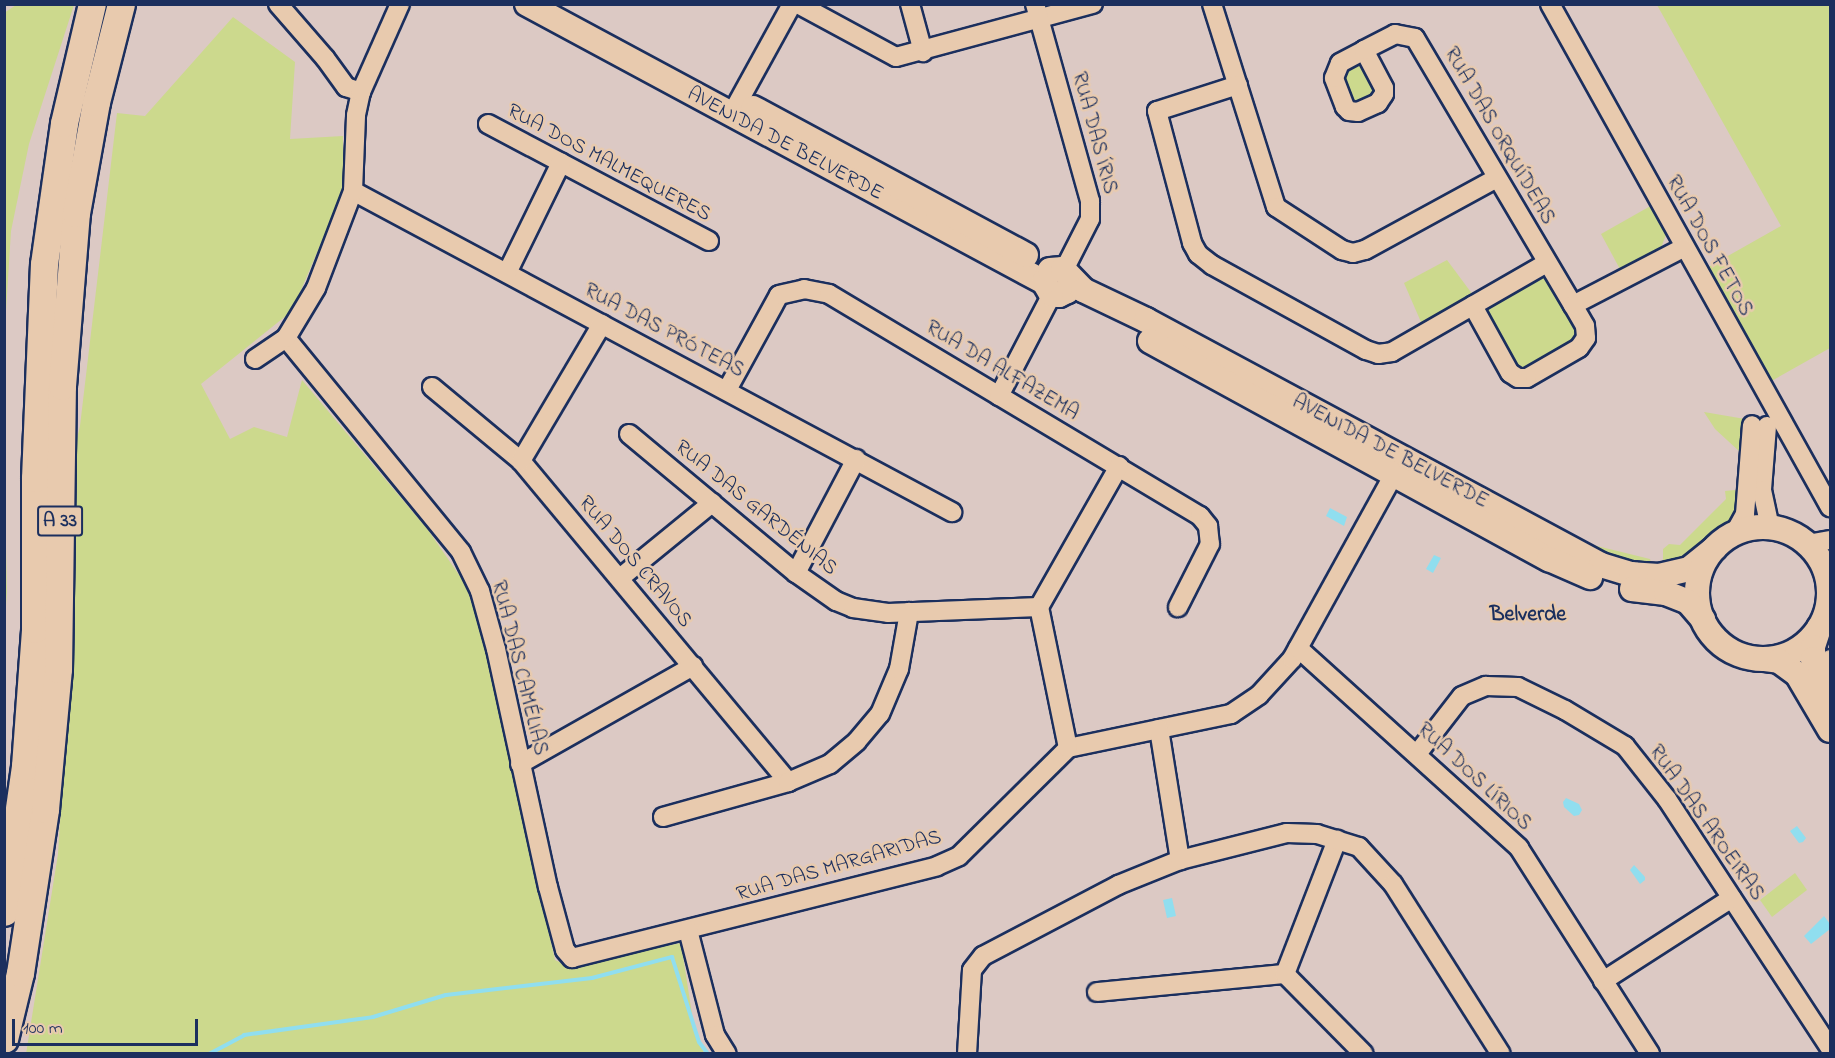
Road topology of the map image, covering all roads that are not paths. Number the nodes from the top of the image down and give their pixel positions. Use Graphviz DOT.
graph roads {
  1 [pos="92,4"];
  2 [pos="121,4"];
  3 [pos="278,4"];
  4 [pos="400,4"];
  5 [pos="527,4"];
  6 [pos="561,4"];
  7 [pos="792,4"];
  8 [pos="798,4"];
  9 [pos="910,4"];
  10 [pos="1093,4"];
  11 [pos="1212,4"];
  12 [pos="1550,4"];
  13 [pos="1037,12"];
  14 [pos="1364,50"];
  15 [pos="923,52"];
  16 [pos="1238,85"];
  17 [pos="361,92"];
  18 [pos="735,108"];
  19 [pos="488,124"];
  20 [pos="561,163"];
  21 [pos="1497,178"];
  22 [pos="353,191"];
  23 [pos="709,242"];
  24 [pos="1683,248"];
  25 [pos="1547,263"];
  26 [pos="507,273"];
  27 [pos="1058,281"];
  28 [pos="1573,305"];
  29 [pos="1473,306"];
  30 [pos="602,324"];
  31 [pos="286,338"];
  32 [pos="255,359"];
  33 [pos="432,387"];
  34 [pos="727,390"];
  35 [pos="999,396"];
  36 [pos="629,434"];
  37 [pos="856,459"];
  38 [pos="521,461"];
  39 [pos="1119,466"];
  40 [pos="1397,466"];
  41 [pos="712,503"];
  42 [pos="1830,507"];
  43 [pos="952,512"];
  44 [pos="1770,528"];
  45 [pos="1725,541"];
  46 [pos="1819,542"];
  47 [pos="796,573"];
  48 [pos="1829,575"];
  49 [pos="620,578"];
  50 [pos="1038,607"];
  51 [pos="1178,607"];
  52 [pos="909,612"];
  53 [pos="1703,619"];
  54 [pos="1819,628"];
  55 [pos="1298,648"];
  56 [pos="1765,659"];
  57 [pos="693,666"];
  58 [pos="1830,696"];
  59 [pos="1159,729"];
  60 [pos="1830,730"];
  61 [pos="1068,748"];
  62 [pos="1417,754"];
  63 [pos="520,764"];
  64 [pos="788,782"];
  65 [pos="663,817"];
  66 [pos="1337,840"];
  67 [pos="1180,860"];
  68 [pos="1732,898"];
  69 [pos="4,912"];
  70 [pos="688,930"];
  71 [pos="572,958"];
  72 [pos="1285,974"];
  73 [pos="1603,981"];
  74 [pos="1097,992"];
  75 [pos="4,1039"];
  76 [pos="1830,1048"];
  77 [pos="727,1053"];
  78 [pos="967,1053"];
  79 [pos="1364,1053"];
  80 [pos="1501,1053"];
  81 [pos="1650,1053"];
  1 -- 69 [label="highway, A 33"];
  2 -- 75 [label="highway, A 33"];
  3 -- 17 [label="street"];
  4 -- 17 [label="street"];
  5 -- 18 [label="main road, AVENIDA DE BELVERDE"];
  6 -- 18 [label="main road, AVENIDA DE BELVERDE"];
  7 -- 18 [label="street"];
  8 -- 15 [label="street"];
  9 -- 15 [label="street"];
  10 -- 13 [label="street"];
  11 -- 16 [label="street"];
  12 -- 24 [label="street, RUA DOS FETOS"];
  13 -- 15 [label="street"];
  13 -- 27 [label="street, RUA DAS ÍRIS"];
  14 -- 21 [label="street, RUA DAS ORQUÍDEAS"];
  16 -- 21 [label="street"];
  16 -- 29 [label="street"];
  17 -- 22 [label="street"];
  18 -- 27 [label="main road, AVENIDA DE BELVERDE"];
  19 -- 20 [label="street, RUA DOS MALMEQUERES"];
  20 -- 23 [label="street, RUA DOS MALMEQUERES"];
  20 -- 26 [label="street"];
  21 -- 25 [label="street, RUA DAS ORQUÍDEAS"];
  22 -- 26 [label="street, RUA DAS PRÓTEAS"];
  22 -- 31 [label="street"];
  24 -- 28 [label="street"];
  24 -- 42 [label="street, RUA DOS FETOS"];
  25 -- 28 [label="street, RUA DAS ORQUÍDEAS"];
  25 -- 29 [label="street"];
  26 -- 30 [label="street, RUA DAS PRÓTEAS"];
  27 -- 35 [label="street, RUA DAS ÍRIS"];
  27 -- 40 [label="main road, AVENIDA DE BELVERDE"];
  28 -- 29 [label="street, RUA DAS ORQUÍDEAS"];
  30 -- 34 [label="street, RUA DAS PRÓTEAS"];
  30 -- 38 [label="street"];
  31 -- 32 [label="street"];
  31 -- 63 [label="street, RUA DAS CAMÉLIAS"];
  33 -- 38 [label="street, RUA DOS CRAVOS"];
  34 -- 35 [label="street, RUA DA ALFAZEMA"];
  34 -- 37 [label="street, RUA DAS PRÓTEAS"];
  35 -- 39 [label="street, RUA DA ALFAZEMA"];
  36 -- 41 [label="street, RUA DAS GARDÉNIAS"];
  37 -- 43 [label="street, RUA DAS PRÓTEAS"];
  37 -- 47 [label="street"];
  38 -- 49 [label="street, RUA DOS CRAVOS"];
  39 -- 50 [label="street"];
  39 -- 51 [label="street, RUA DA ALFAZEMA"];
  40 -- 45 [label="main road, AVENIDA DE BELVERDE"];
  40 -- 53 [label="main road, AVENIDA DE BELVERDE"];
  40 -- 55 [label="street"];
  41 -- 47 [label="street, RUA DAS GARDÉNIAS"];
  41 -- 49 [label="street"];
  44 -- 45 [label="main road"];
  44 -- 45 [label="street"];
  44 -- 46 [label="main road"];
  45 -- 53 [label="main road"];
  46 -- 48 [label="main road"];
  47 -- 52 [label="street, RUA DAS GARDÉNIAS"];
  48 -- 54 [label="main road"];
  49 -- 57 [label="street, RUA DOS CRAVOS"];
  50 -- 52 [label="street, RUA DAS GARDÉNIAS"];
  50 -- 61 [label="street"];
  52 -- 64 [label="street"];
  53 -- 56 [label="main road"];
  54 -- 56 [label="main road"];
  54 -- 58 [label="main road"];
  55 -- 59 [label="street"];
  55 -- 62 [label="street, RUA DOS LÍRIOS"];
  56 -- 60 [label="main road"];
  57 -- 63 [label="street"];
  57 -- 64 [label="street, RUA DOS CRAVOS"];
  59 -- 61 [label="street"];
  59 -- 67 [label="street"];
  61 -- 70 [label="street, RUA DAS MARGARIDAS"];
  62 -- 68 [label="street, RUA DAS AROEIRAS"];
  62 -- 73 [label="street, RUA DOS LÍRIOS"];
  63 -- 71 [label="street, RUA DAS CAMÉLIAS"];
  64 -- 65 [label="street"];
  66 -- 67 [label="street"];
  66 -- 72 [label="street"];
  66 -- 80 [label="street"];
  67 -- 78 [label="street"];
  68 -- 73 [label="street"];
  68 -- 76 [label="street, RUA DAS AROEIRAS"];
  70 -- 71 [label="street, RUA DAS MARGARIDAS"];
  70 -- 77 [label="street"];
  72 -- 74 [label="street"];
  72 -- 79 [label="street"];
  73 -- 81 [label="street, RUA DOS LÍRIOS"];
}
